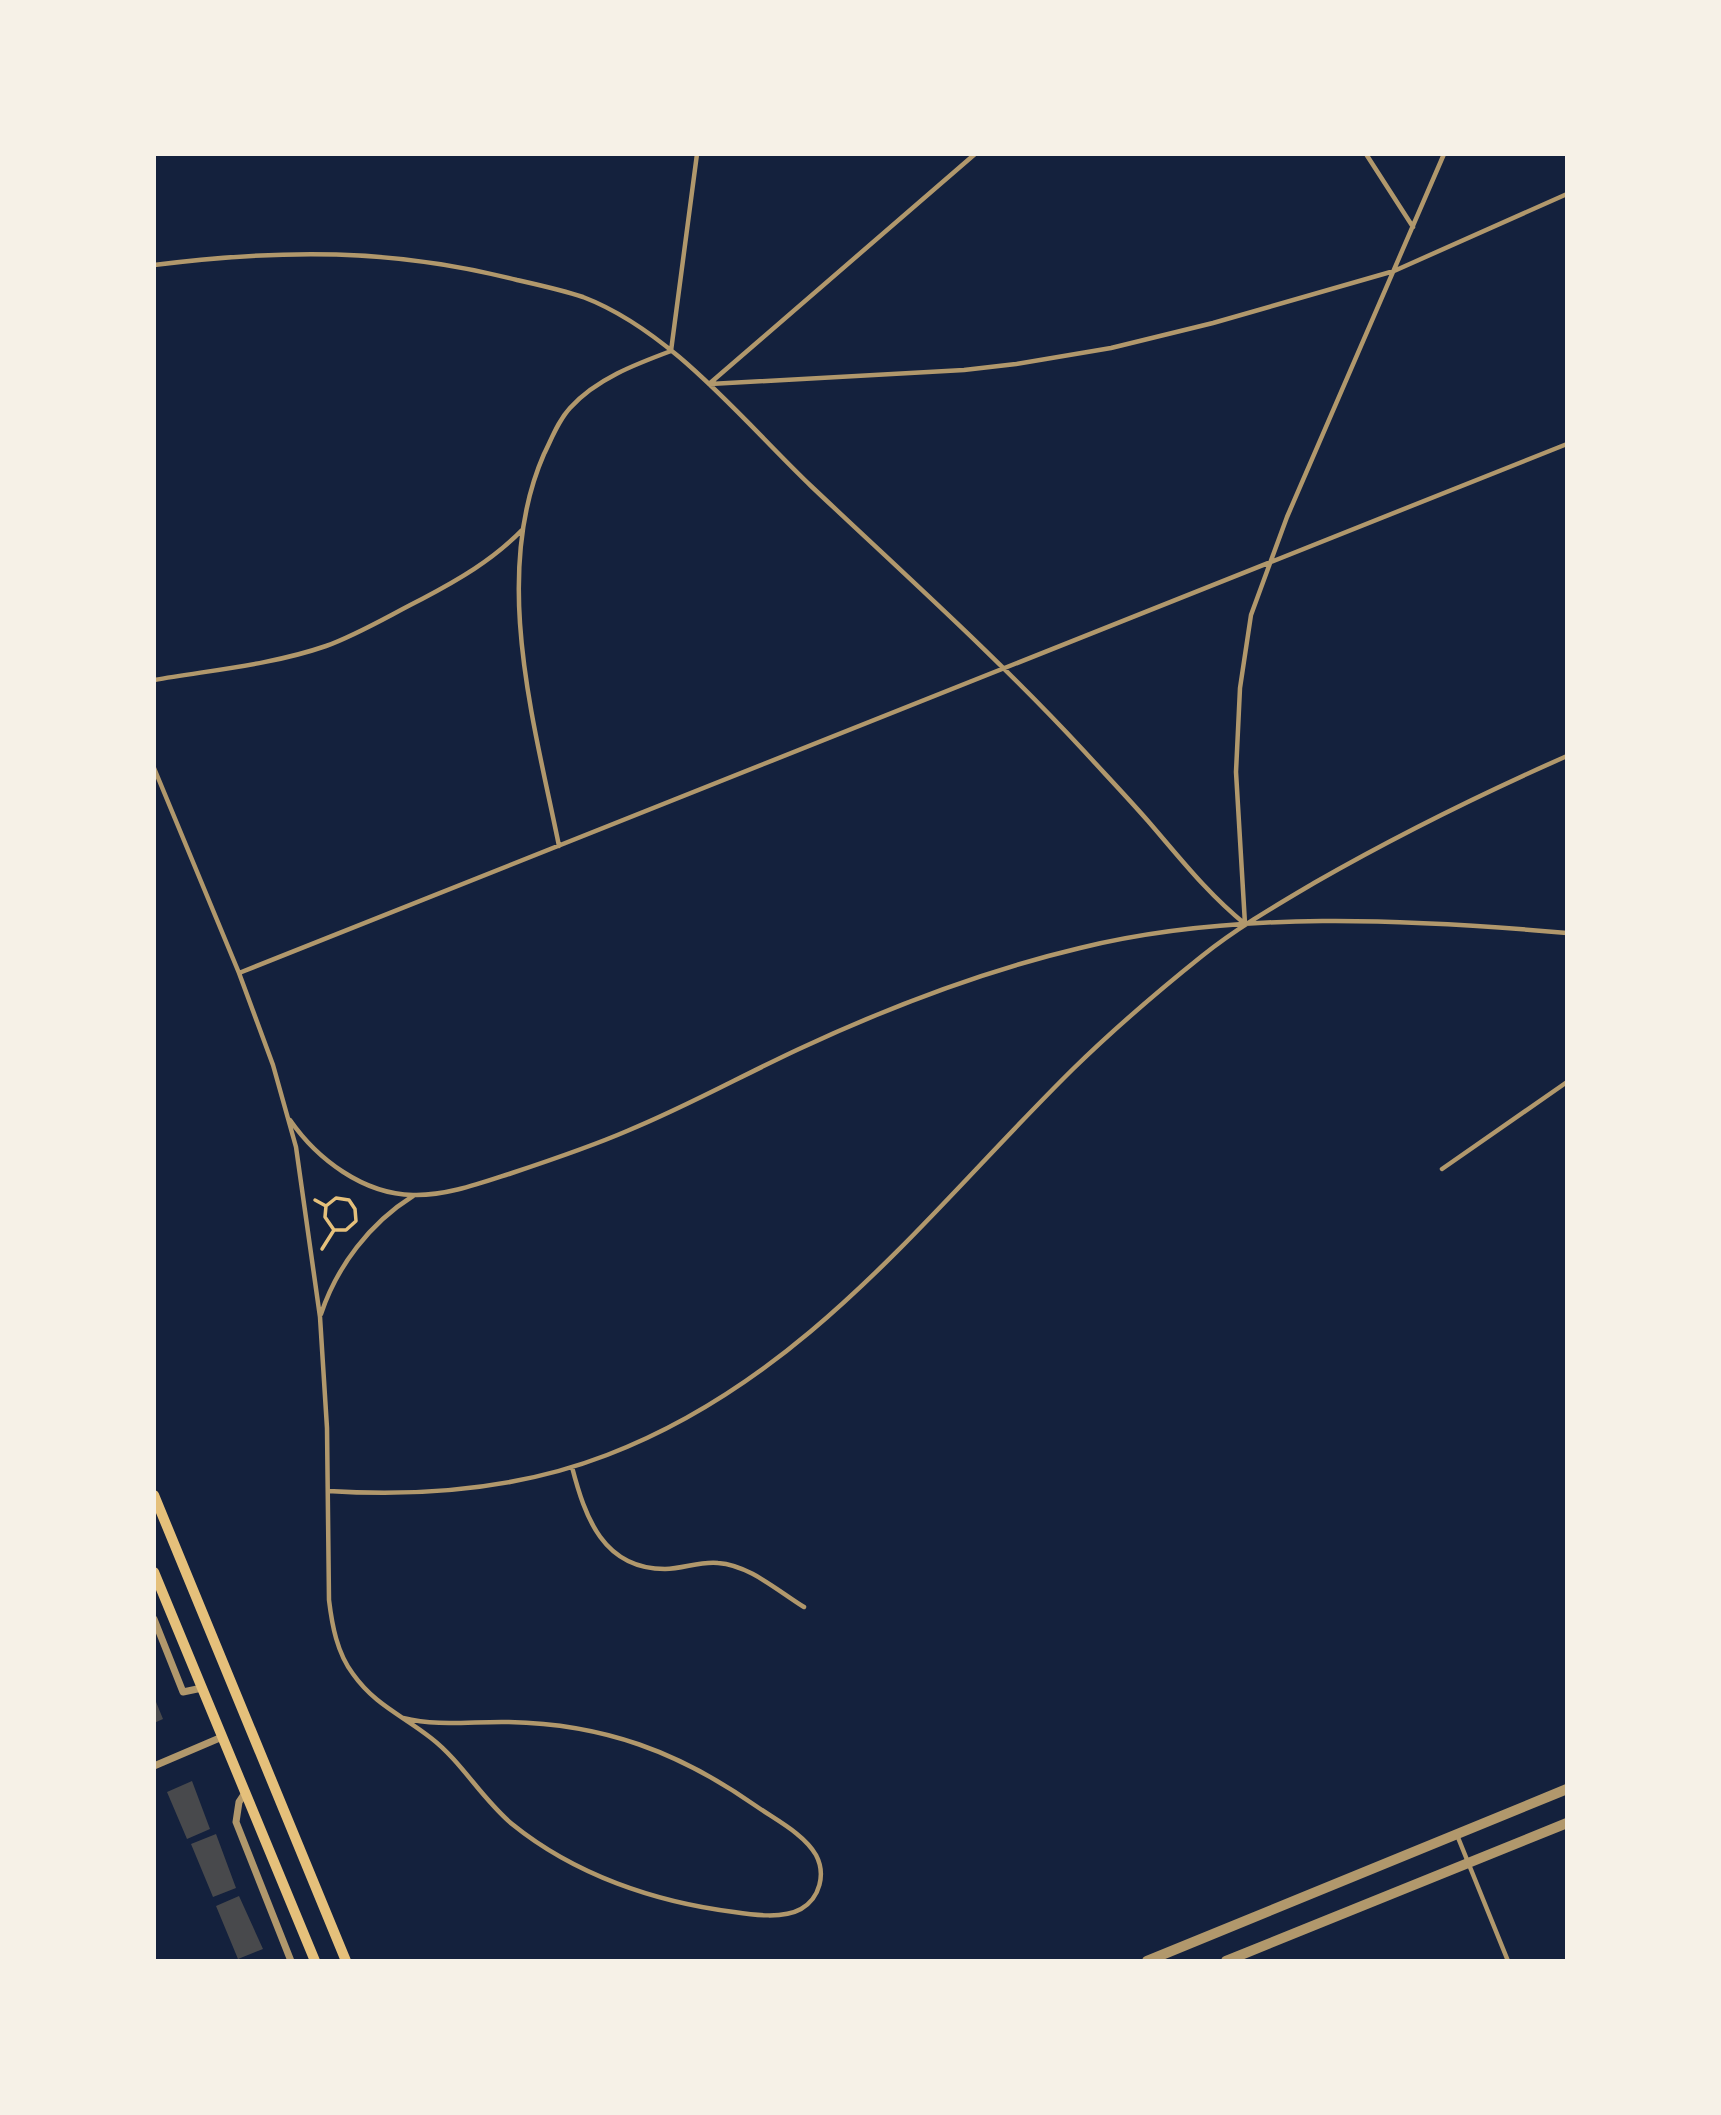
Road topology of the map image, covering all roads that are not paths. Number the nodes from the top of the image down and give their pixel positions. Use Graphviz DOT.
graph roads {
  1 [pos="697,154"];
  2 [pos="975,154"];
  3 [pos="1366,154"];
  4 [pos="1444,154"];
  5 [pos="1567,194"];
  6 [pos="1413,227"];
  7 [pos="154,265"];
  8 [pos="1394,271"];
  9 [pos="671,351"];
  10 [pos="709,384"];
  11 [pos="1567,444"];
  12 [pos="523,530"];
  13 [pos="1269,562"];
  14 [pos="1002,668"];
  15 [pos="154,680"];
  16 [pos="1567,757"];
  17 [pos="154,768"];
  18 [pos="559,845"];
  19 [pos="1245,925"];
  20 [pos="1567,933"];
  21 [pos="239,973"];
  22 [pos="1567,1082"];
  23 [pos="287,1116"];
  24 [pos="1442,1169"];
  25 [pos="413,1195"];
  26 [pos="320,1317"];
  27 [pos="572,1467"];
  28 [pos="328,1492"];
  29 [pos="154,1496"];
  30 [pos="154,1573"];
  31 [pos="804,1606"];
  32 [pos="154,1619"];
  33 [pos="202,1688"];
  34 [pos="403,1718"];
  35 [pos="222,1737"];
  36 [pos="154,1766"];
  37 [pos="1567,1789"];
  38 [pos="245,1793"];
  39 [pos="1567,1823"];
  40 [pos="1457,1835"];
  41 [pos="1468,1863"];
  42 [pos="291,1961"];
  43 [pos="315,1961"];
  44 [pos="346,1961"];
  45 [pos="1147,1961"];
  46 [pos="1226,1961"];
  47 [pos="1508,1961"];
  1 -- 9 [label="lane"];
  2 -- 10 [label="lane"];
  3 -- 6 [label="lane"];
  4 -- 6 [label="lane"];
  5 -- 8 [label="lane"];
  6 -- 8 [label="lane"];
  7 -- 9 [label="lane"];
  8 -- 10 [label="lane"];
  8 -- 13 [label="lane"];
  9 -- 10 [label="lane"];
  9 -- 12 [label="lane"];
  10 -- 14 [label="lane"];
  11 -- 13 [label="lane"];
  12 -- 15 [label="lane"];
  12 -- 18 [label="lane"];
  13 -- 14 [label="lane"];
  13 -- 19 [label="lane"];
  14 -- 18 [label="lane"];
  14 -- 19 [label="lane"];
  16 -- 19 [label="lane"];
  17 -- 21 [label="lane"];
  18 -- 21 [label="lane"];
  19 -- 20 [label="lane"];
  19 -- 25 [label="lane"];
  19 -- 27 [label="lane"];
  21 -- 23 [label="lane"];
  22 -- 24 [label="lane"];
  23 -- 25 [label="lane"];
  23 -- 26 [label="lane"];
  25 -- 26 [label="lane"];
  26 -- 28 [label="lane"];
  27 -- 28 [label="lane"];
  27 -- 31 [label="lane"];
  28 -- 34 [label="lane"];
  29 -- 44 [label="main road"];
  30 -- 33 [label="main road"];
  32 -- 33 [label="street"];
  33 -- 35 [label="main road"];
  34 -- 34 [label="lane"];
  35 -- 36 [label="street"];
  35 -- 38 [label="main road"];
  37 -- 40 [label="street"];
  38 -- 42 [label="street"];
  38 -- 43 [label="main road"];
  39 -- 41 [label="street"];
  40 -- 41 [label="lane"];
  40 -- 45 [label="street"];
  41 -- 46 [label="street"];
  41 -- 47 [label="lane"];
}
